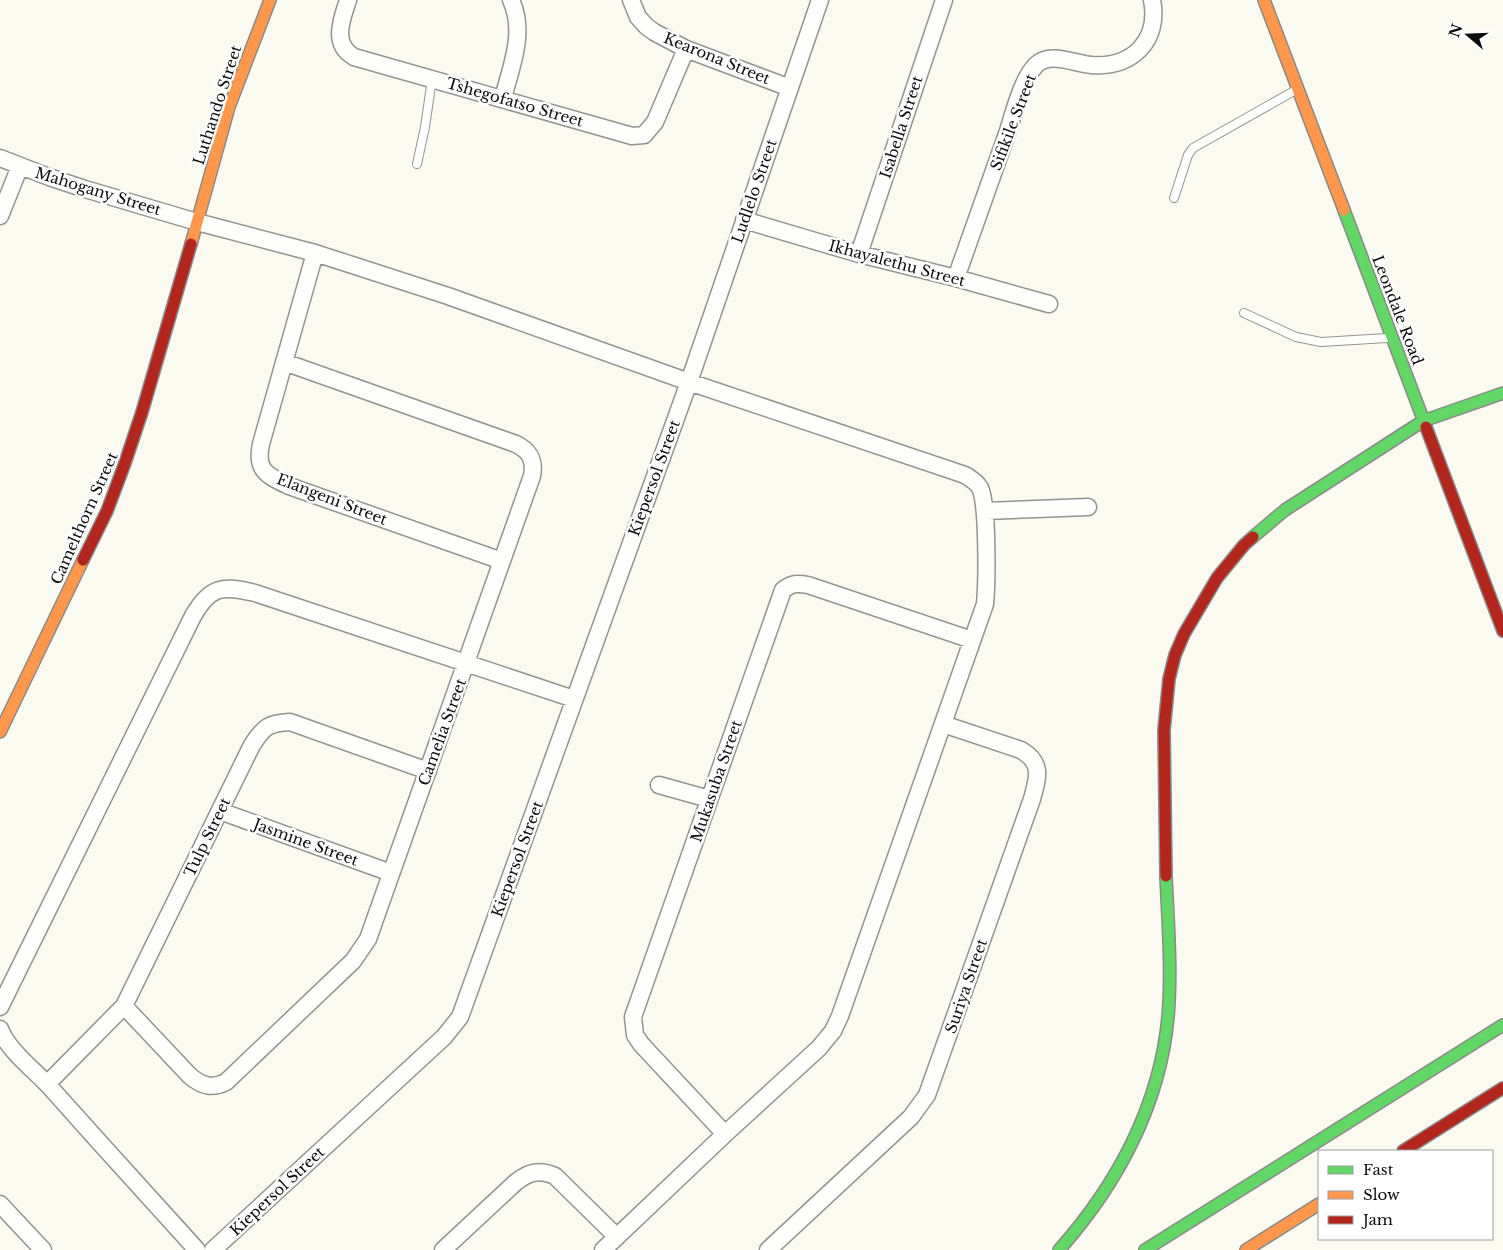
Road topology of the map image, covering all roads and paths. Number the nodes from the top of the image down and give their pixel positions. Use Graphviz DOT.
graph roads {
  1 [pos="270,0"];
  2 [pos="348,0"];
  3 [pos="511,0"];
  4 [pos="631,0"];
  5 [pos="820,0"];
  6 [pos="944,0"];
  7 [pos="1152,0"];
  8 [pos="1264,0"];
  9 [pos="686,49"];
  10 [pos="432,79"];
  11 [pos="790,88"];
  12 [pos="1298,89"];
  13 [pos="502,98"];
  14 [pos="0,158"];
  15 [pos="417,164"];
  16 [pos="20,166"];
  17 [pos="1174,198"];
  18 [pos="0,216"];
  19 [pos="744,220"];
  20 [pos="197,222"];
  21 [pos="315,253"];
  22 [pos="859,254"];
  23 [pos="956,278"];
  24 [pos="1049,304"];
  25 [pos="1244,313"];
  26 [pos="1392,338"];
  27 [pos="284,362"];
  28 [pos="689,382"];
  29 [pos="1503,393"];
  30 [pos="1423,421"];
  31 [pos="1088,507"];
  32 [pos="985,511"];
  33 [pos="502,561"];
  34 [pos="1503,631"];
  35 [pos="972,640"];
  36 [pos="466,663"];
  37 [pos="574,699"];
  38 [pos="943,724"];
  39 [pos="0,732"];
  40 [pos="428,772"];
  41 [pos="659,785"];
  42 [pos="709,799"];
  43 [pos="220,811"];
  44 [pos="391,873"];
  45 [pos="124,1006"];
  46 [pos="0,1007"];
  47 [pos="1503,1025"];
  48 [pos="0,1028"];
  49 [pos="47,1084"];
  50 [pos="1503,1088"];
  51 [pos="725,1134"];
  52 [pos="1405,1150"];
  53 [pos="0,1204"];
  54 [pos="1318,1205"];
  55 [pos="617,1237"];
  56 [pos="43,1250"];
  57 [pos="197,1250"];
  58 [pos="213,1250"];
  59 [pos="444,1250"];
  60 [pos="603,1250"];
  61 [pos="768,1250"];
  62 [pos="1059,1250"];
  63 [pos="1145,1250"];
  64 [pos="1246,1250"];
  1 -- 20 [label="main road, Luthando Street"];
  2 -- 10 [label="street, Tshegofatso Street"];
  3 -- 13 [label="street"];
  4 -- 9 [label="street, Kearona Street"];
  5 -- 11 [label="street, Ludlelo Street"];
  6 -- 22 [label="street, Isabella Street"];
  7 -- 23 [label="street, Sifikile Street"];
  8 -- 12 [label="main road, Leondale Road"];
  9 -- 11 [label="street, Kearona Street"];
  9 -- 13 [label="street, Tshegofatso Street"];
  10 -- 13 [label="street, Tshegofatso Street"];
  10 -- 15 [label="lane"];
  11 -- 19 [label="street, Ludlelo Street"];
  12 -- 17 [label="lane"];
  12 -- 26 [label="main road, Leondale Road"];
  14 -- 16 [label="street, Mahogany Street"];
  16 -- 18 [label="street"];
  16 -- 20 [label="street, Mahogany Street"];
  19 -- 22 [label="street, Ikhayalethu Street"];
  19 -- 28 [label="street, Ludlelo Street"];
  20 -- 21 [label="street, Mahogany Street"];
  20 -- 39 [label="main road, Camelthorn Street"];
  21 -- 27 [label="street, Elangeni Street"];
  21 -- 28 [label="street, Mahogany Street"];
  22 -- 23 [label="street, Ikhayalethu Street"];
  23 -- 24 [label="street, Ikhayalethu Street"];
  25 -- 26 [label="lane"];
  26 -- 30 [label="main road, Leondale Road"];
  27 -- 33 [label="street, Elangeni Street"];
  27 -- 33 [label="street, Camelia Street"];
  28 -- 32 [label="street, Mahogany Street"];
  28 -- 37 [label="street, Kiepersol Street"];
  29 -- 30 [label="main road"];
  30 -- 34 [label="main road, Leondale Road"];
  30 -- 62 [label="main road"];
  31 -- 32 [label="street"];
  32 -- 35 [label="street, Mahogany Street"];
  33 -- 36 [label="street, Camelia Street"];
  35 -- 38 [label="street, Mahogany Street"];
  35 -- 42 [label="street, Mukasuba Street"];
  36 -- 37 [label="street"];
  36 -- 40 [label="street, Camelia Street"];
  36 -- 46 [label="street"];
  37 -- 58 [label="street, Kiepersol Street"];
  38 -- 51 [label="street, Mahogany Street"];
  38 -- 61 [label="street, Suriya Street"];
  40 -- 43 [label="street, Tulp Street"];
  40 -- 44 [label="street, Camelia Street"];
  41 -- 42 [label="street"];
  42 -- 51 [label="street, Mukasuba Street"];
  43 -- 44 [label="street, Jasmine Street"];
  43 -- 45 [label="street, Tulp Street"];
  44 -- 45 [label="street, Camelia Street"];
  45 -- 49 [label="street, Tulp Street"];
  47 -- 63 [label="main road"];
  48 -- 49 [label="street"];
  49 -- 57 [label="street"];
  50 -- 52 [label="main road"];
  51 -- 55 [label="street, Mahogany Street"];
  53 -- 56 [label="street"];
  54 -- 64 [label="main road"];
  55 -- 59 [label="street"];
  55 -- 60 [label="street, Mahogany Street"];
}
